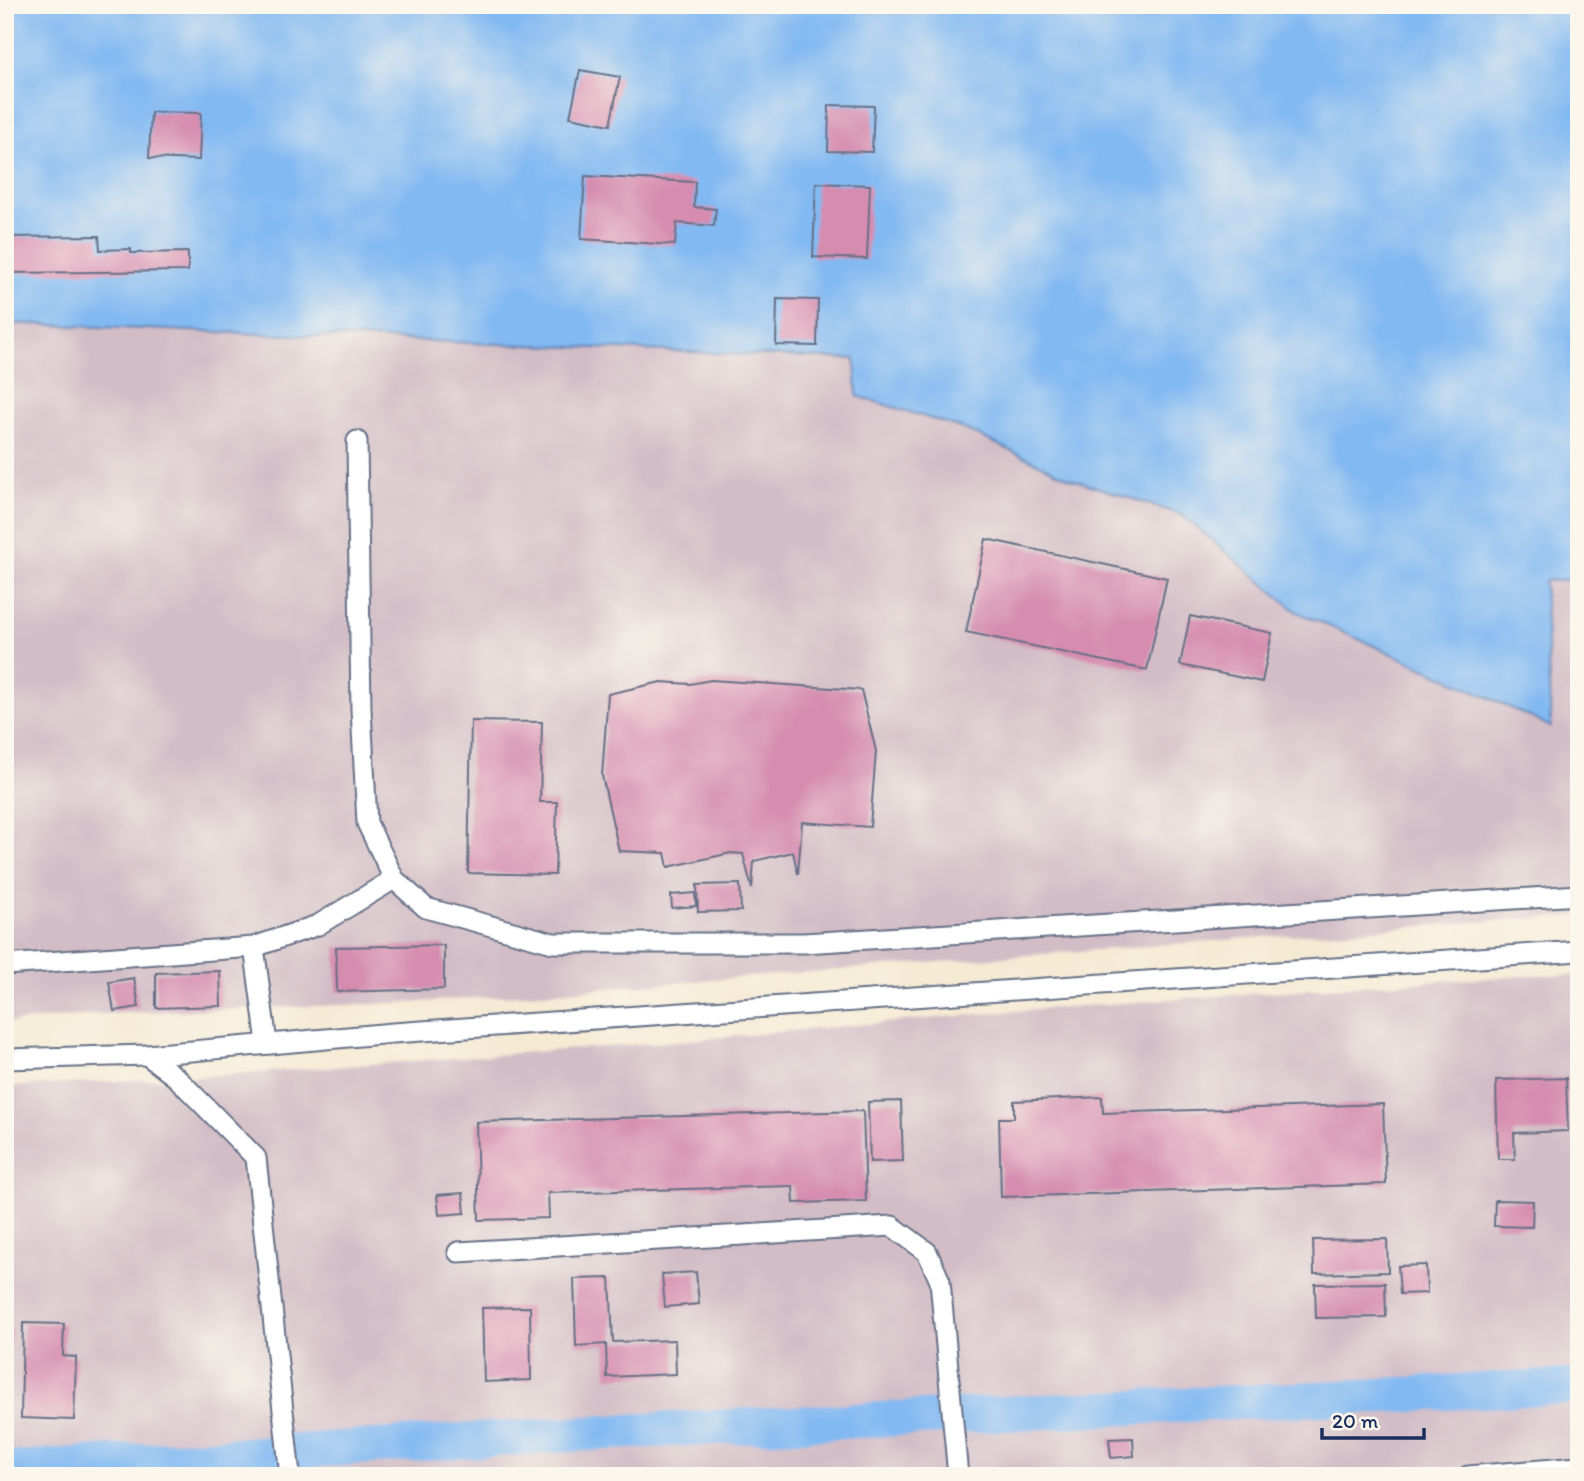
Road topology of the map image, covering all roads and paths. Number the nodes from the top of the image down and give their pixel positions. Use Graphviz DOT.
graph roads {
  1 [pos="357,441"];
  2 [pos="394,879"];
  3 [pos="1579,895"];
  4 [pos="254,947"];
  5 [pos="1579,951"];
  6 [pos="5,965"];
  7 [pos="267,1044"];
  8 [pos="147,1055"];
  9 [pos="5,1059"];
  10 [pos="458,1252"];
  11 [pos="1579,1467"];
  12 [pos="290,1476"];
  13 [pos="958,1476"];
  14 [pos="1468,1476"];
  1 -- 2 [label="lane"];
  2 -- 3 [label="lane"];
  2 -- 4 [label="lane"];
  4 -- 6 [label="lane"];
  4 -- 7 [label="lane"];
  5 -- 7 [label="lane"];
  7 -- 8 [label="lane"];
  8 -- 9 [label="lane"];
  8 -- 12 [label="lane"];
  10 -- 13 [label="lane"];
  11 -- 14 [label="lane"];
}
